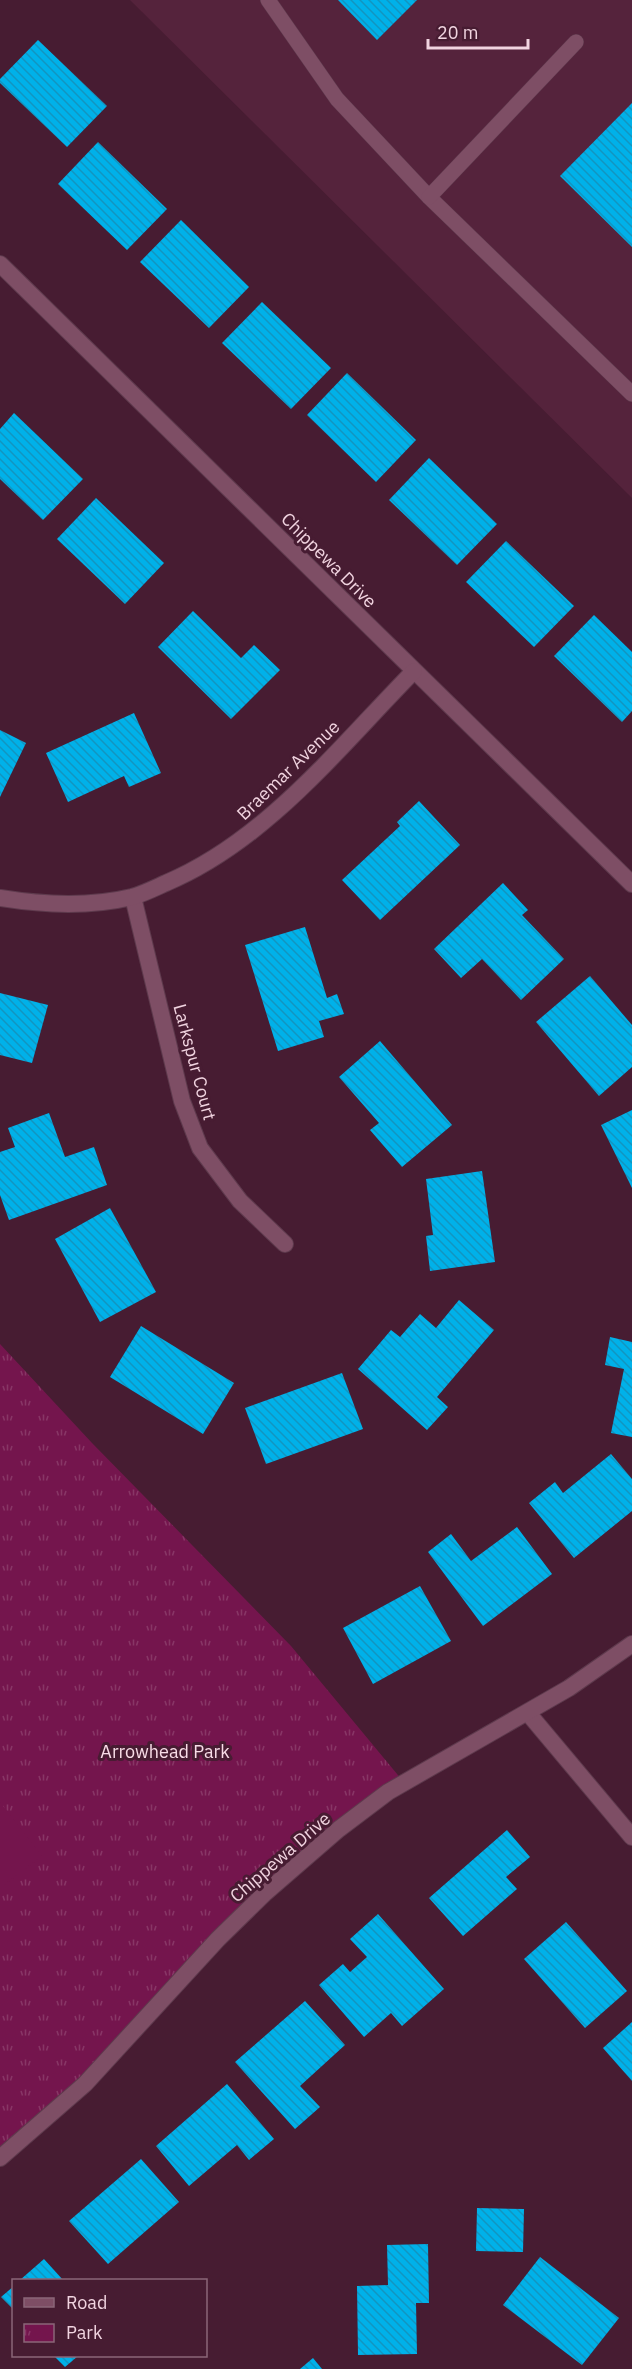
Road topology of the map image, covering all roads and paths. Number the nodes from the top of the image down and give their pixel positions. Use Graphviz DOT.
graph roads {
  1 [pos="268,0"];
  2 [pos="576,42"];
  3 [pos="429,197"];
  4 [pos="0,264"];
  5 [pos="632,394"];
  6 [pos="414,671"];
  7 [pos="632,884"];
  8 [pos="133,897"];
  9 [pos="0,898"];
  10 [pos="285,1244"];
  11 [pos="632,1644"];
  12 [pos="528,1713"];
  13 [pos="632,1837"];
  14 [pos="0,2158"];
  1 -- 3 [label="lane"];
  2 -- 3 [label="lane"];
  3 -- 5 [label="lane"];
  4 -- 6 [label="street, Chippewa Drive"];
  6 -- 7 [label="street, Chippewa Drive"];
  6 -- 8 [label="street, Braemar Avenue"];
  8 -- 9 [label="street, Braemar Avenue"];
  8 -- 10 [label="street, Larkspur Court"];
  11 -- 12 [label="street, Chippewa Drive"];
  12 -- 13 [label="street"];
  12 -- 14 [label="street, Chippewa Drive"];
}
